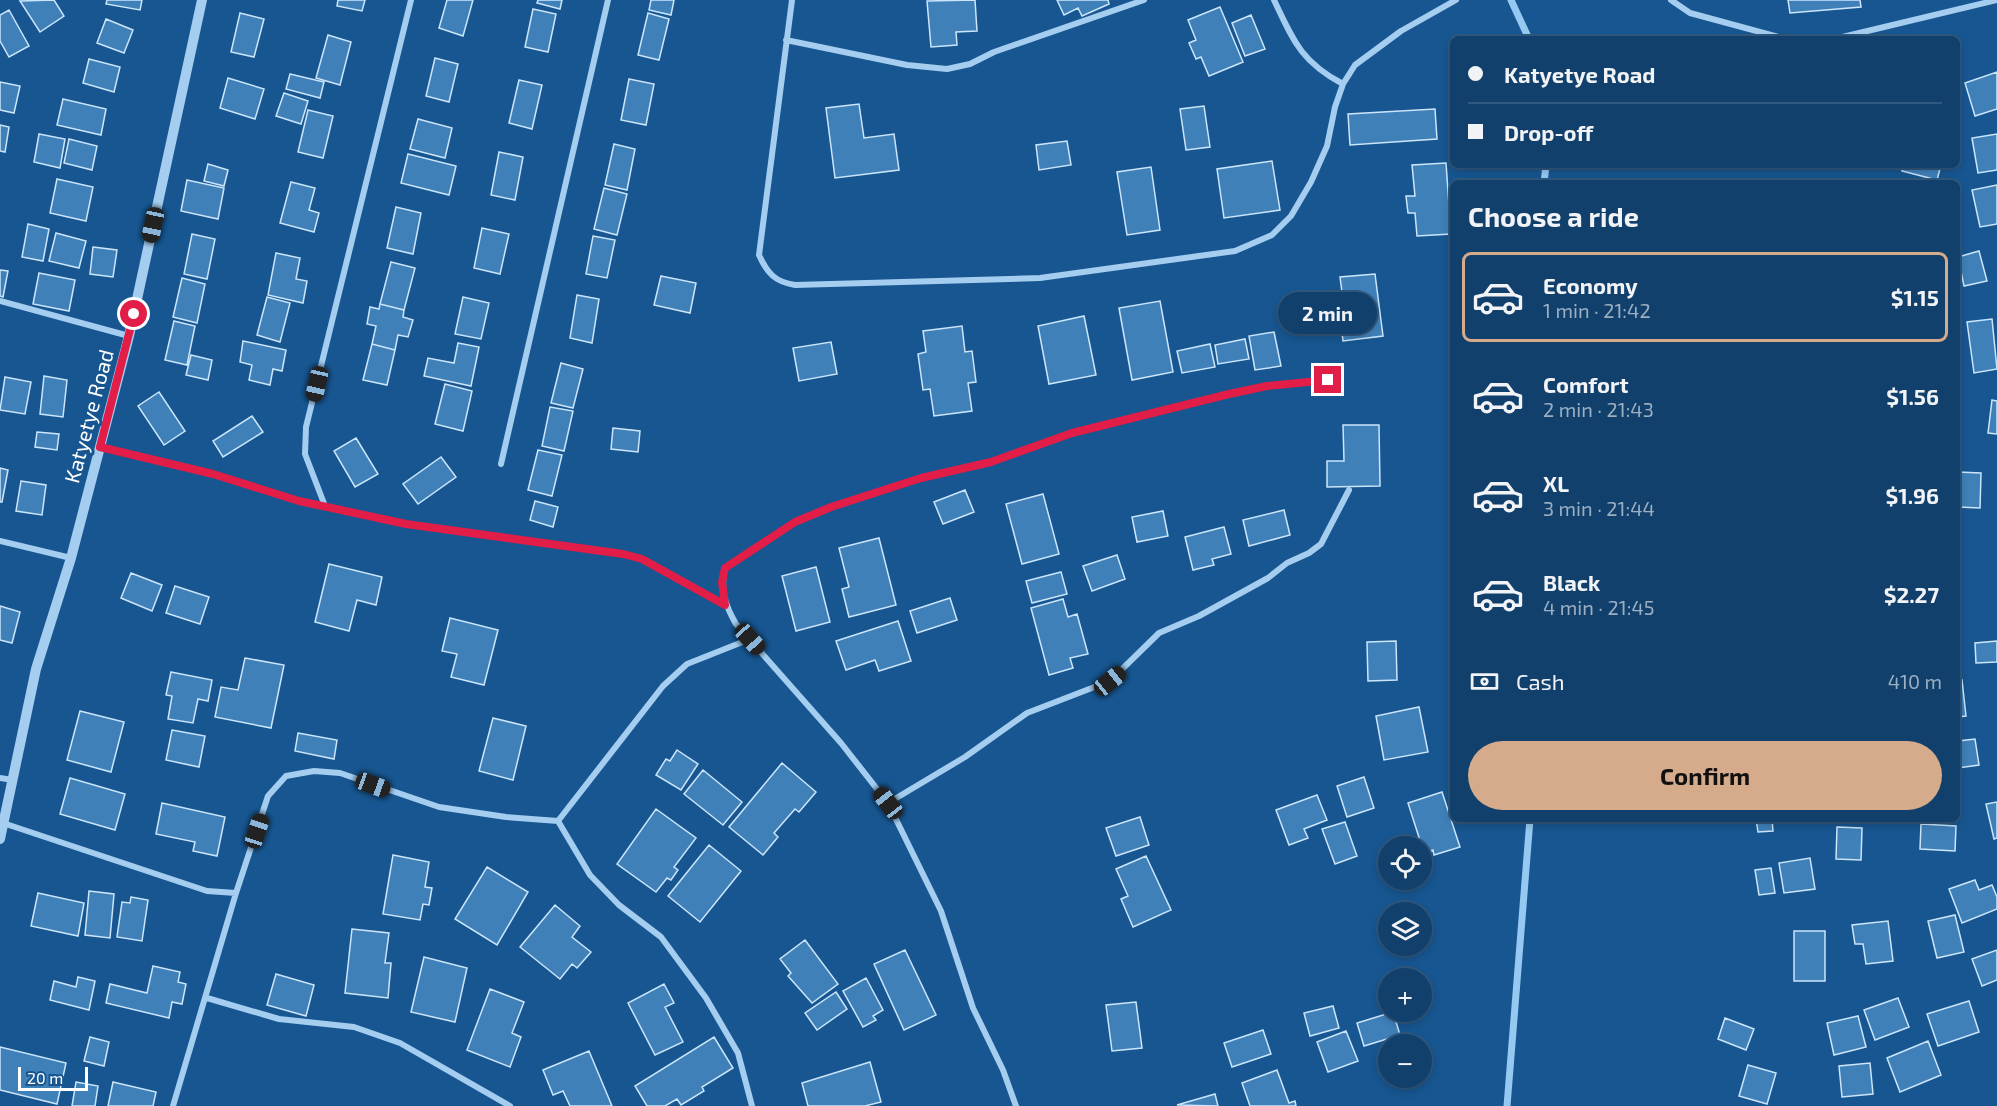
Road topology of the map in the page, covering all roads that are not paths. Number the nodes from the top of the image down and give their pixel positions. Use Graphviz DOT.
graph roads {
  1 [pos="202,0"];
  2 [pos="411,0"];
  3 [pos="608,0"];
  4 [pos="792,0"];
  5 [pos="1144,0"];
  6 [pos="1274,0"];
  7 [pos="1456,0"];
  8 [pos="1671,0"];
  9 [pos="1997,0"];
  10 [pos="1775,36"];
  11 [pos="1847,36"];
  12 [pos="786,40"];
  13 [pos="1343,84"];
  14 [pos="0,301"];
  15 [pos="129,336"];
  16 [pos="1328,380"];
  17 [pos="100,447"];
  18 [pos="501,464"];
  19 [pos="1349,490"];
  20 [pos="325,506"];
  21 [pos="0,541"];
  22 [pos="70,558"];
  23 [pos="725,605"];
  24 [pos="750,639"];
  25 [pos="0,778"];
  26 [pos="13,780"];
  27 [pos="888,803"];
  28 [pos="558,821"];
  29 [pos="3,823"];
  30 [pos="0,840"];
  31 [pos="236,893"];
  32 [pos="207,998"];
  33 [pos="173,1106"];
  34 [pos="510,1106"];
  35 [pos="752,1106"];
  36 [pos="1016,1106"];
  1 -- 15 [label="street, Katyetye Road"];
  2 -- 20 [label="street"];
  3 -- 18 [label="street"];
  4 -- 12 [label="street"];
  5 -- 12 [label="street"];
  6 -- 13 [label="street"];
  7 -- 13 [label="street"];
  8 -- 10 [label="street"];
  9 -- 11 [label="street"];
  12 -- 13 [label="street"];
  14 -- 15 [label="street"];
  15 -- 17 [label="street, Katyetye Road"];
  16 -- 23 [label="street"];
  17 -- 20 [label="street"];
  17 -- 22 [label="street, Katyetye Road"];
  19 -- 27 [label="street"];
  20 -- 23 [label="street"];
  21 -- 22 [label="street"];
  22 -- 26 [label="street, Katyetye Road"];
  23 -- 24 [label="street"];
  24 -- 27 [label="street"];
  24 -- 28 [label="street"];
  25 -- 26 [label="street"];
  26 -- 29 [label="street, Katyetye Road"];
  27 -- 36 [label="street"];
  28 -- 31 [label="street"];
  28 -- 35 [label="street"];
  29 -- 30 [label="street, Katyetye Road"];
  29 -- 31 [label="street"];
  31 -- 32 [label="street"];
  32 -- 33 [label="street"];
  32 -- 34 [label="street"];
}
